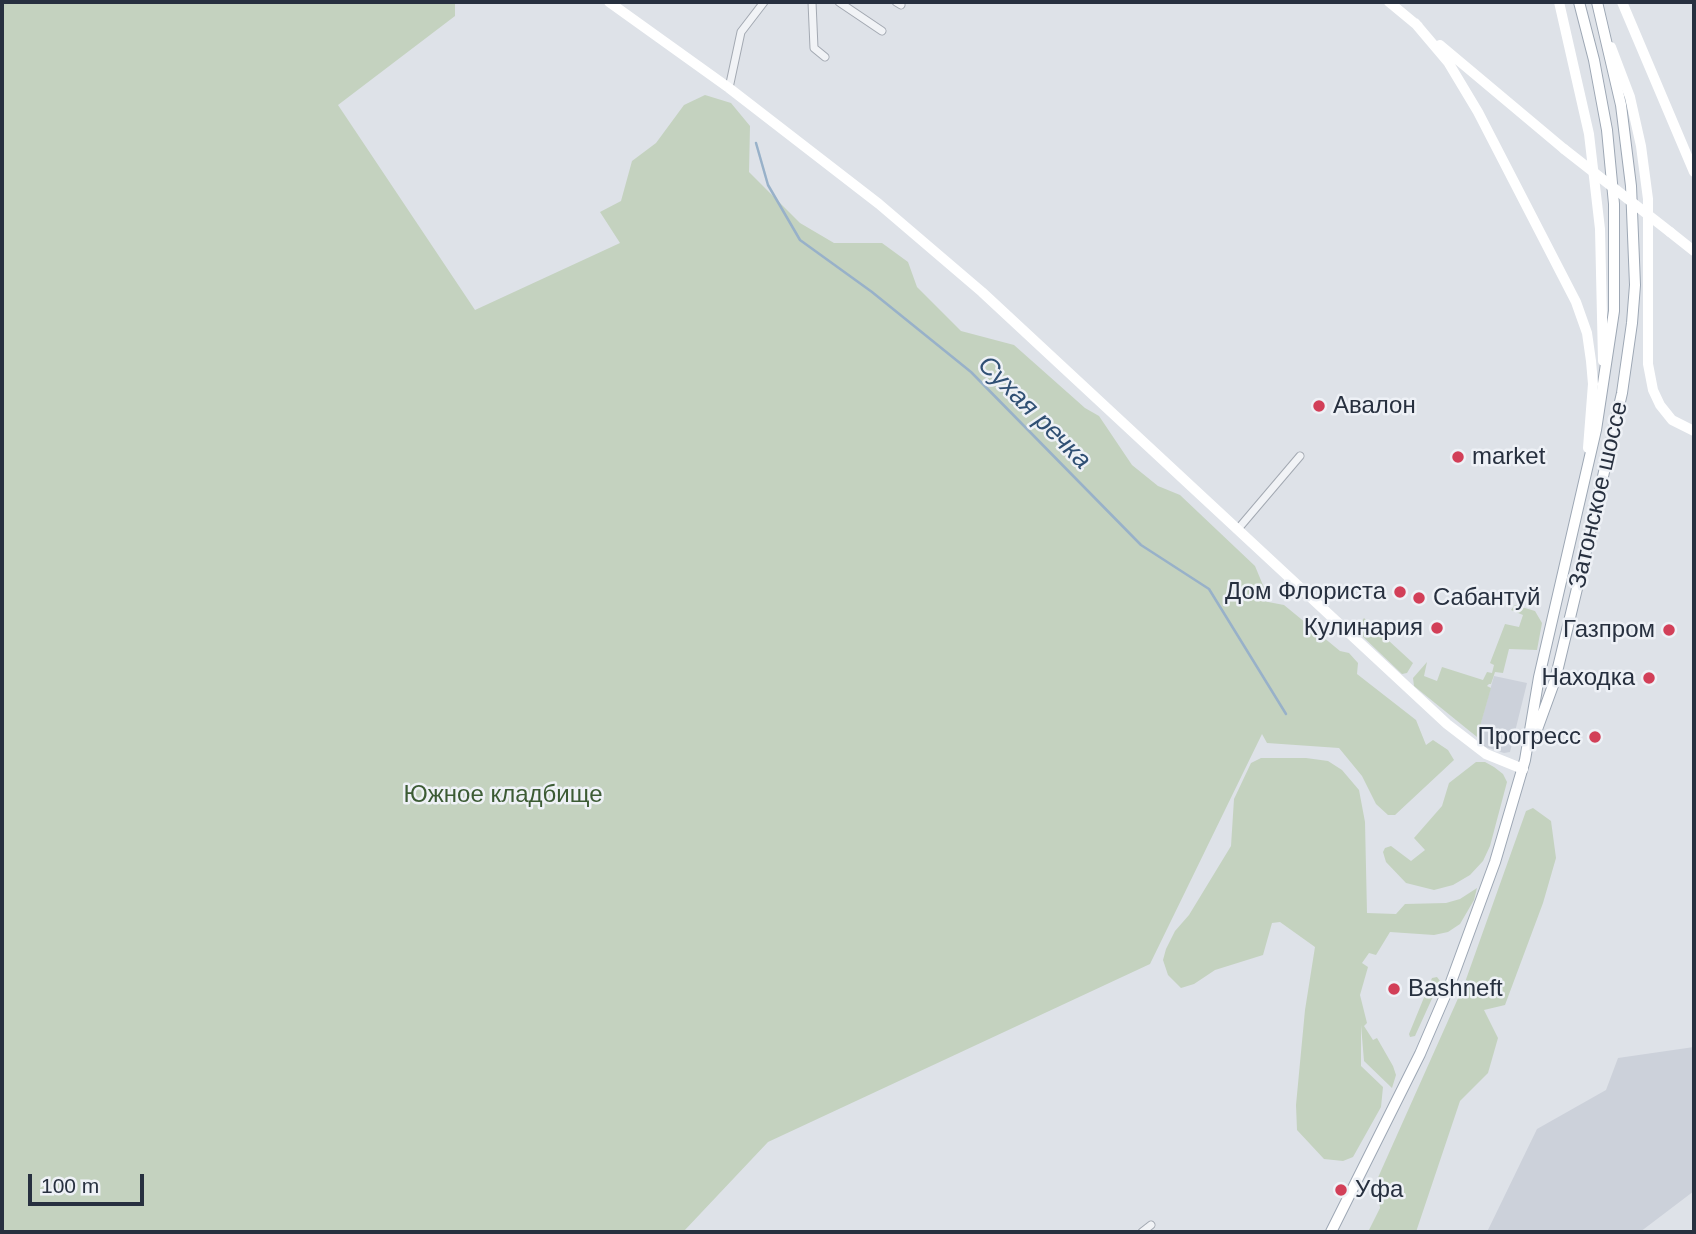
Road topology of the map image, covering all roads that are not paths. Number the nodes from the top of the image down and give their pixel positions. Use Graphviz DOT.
graph roads {
  1 [pos="610,2"];
  2 [pos="764,2"];
  3 [pos="812,2"];
  4 [pos="839,2"];
  5 [pos="1389,2"];
  6 [pos="1559,2"];
  7 [pos="1579,2"];
  8 [pos="1597,2"];
  9 [pos="1622,2"];
  10 [pos="1415,23"];
  11 [pos="882,31"];
  12 [pos="1606,32"];
  13 [pos="825,57"];
  14 [pos="729,88"];
  15 [pos="1694,172"];
  16 [pos="1694,251"];
  17 [pos="1604,388"];
  18 [pos="1694,431"];
  19 [pos="1300,456"];
  20 [pos="1586,478"];
  21 [pos="1238,529"];
  22 [pos="1524,764"];
  23 [pos="1150,1225"];
  24 [pos="1142,1232"];
  25 [pos="1331,1232"];
  1 -- 14 [label="main road"];
  2 -- 14 [label="street"];
  3 -- 13 [label="street"];
  4 -- 11 [label="street"];
  5 -- 10 [label="main road"];
  6 -- 17 [label="main road"];
  7 -- 17 [label="main road, Затонское шоссе"];
  8 -- 12 [label="main road, Затонское шоссе"];
  9 -- 15 [label="main road"];
  10 -- 16 [label="main road, bridge"];
  10 -- 20 [label="main road"];
  12 -- 18 [label="main road"];
  12 -- 22 [label="main road, Затонское шоссе"];
  14 -- 21 [label="main road"];
  17 -- 20 [label="main road, Затонское шоссе"];
  19 -- 21 [label="street"];
  20 -- 22 [label="main road, Затонское шоссе"];
  21 -- 22 [label="main road"];
  22 -- 25 [label="main road"];
  23 -- 24 [label="street"];
}
